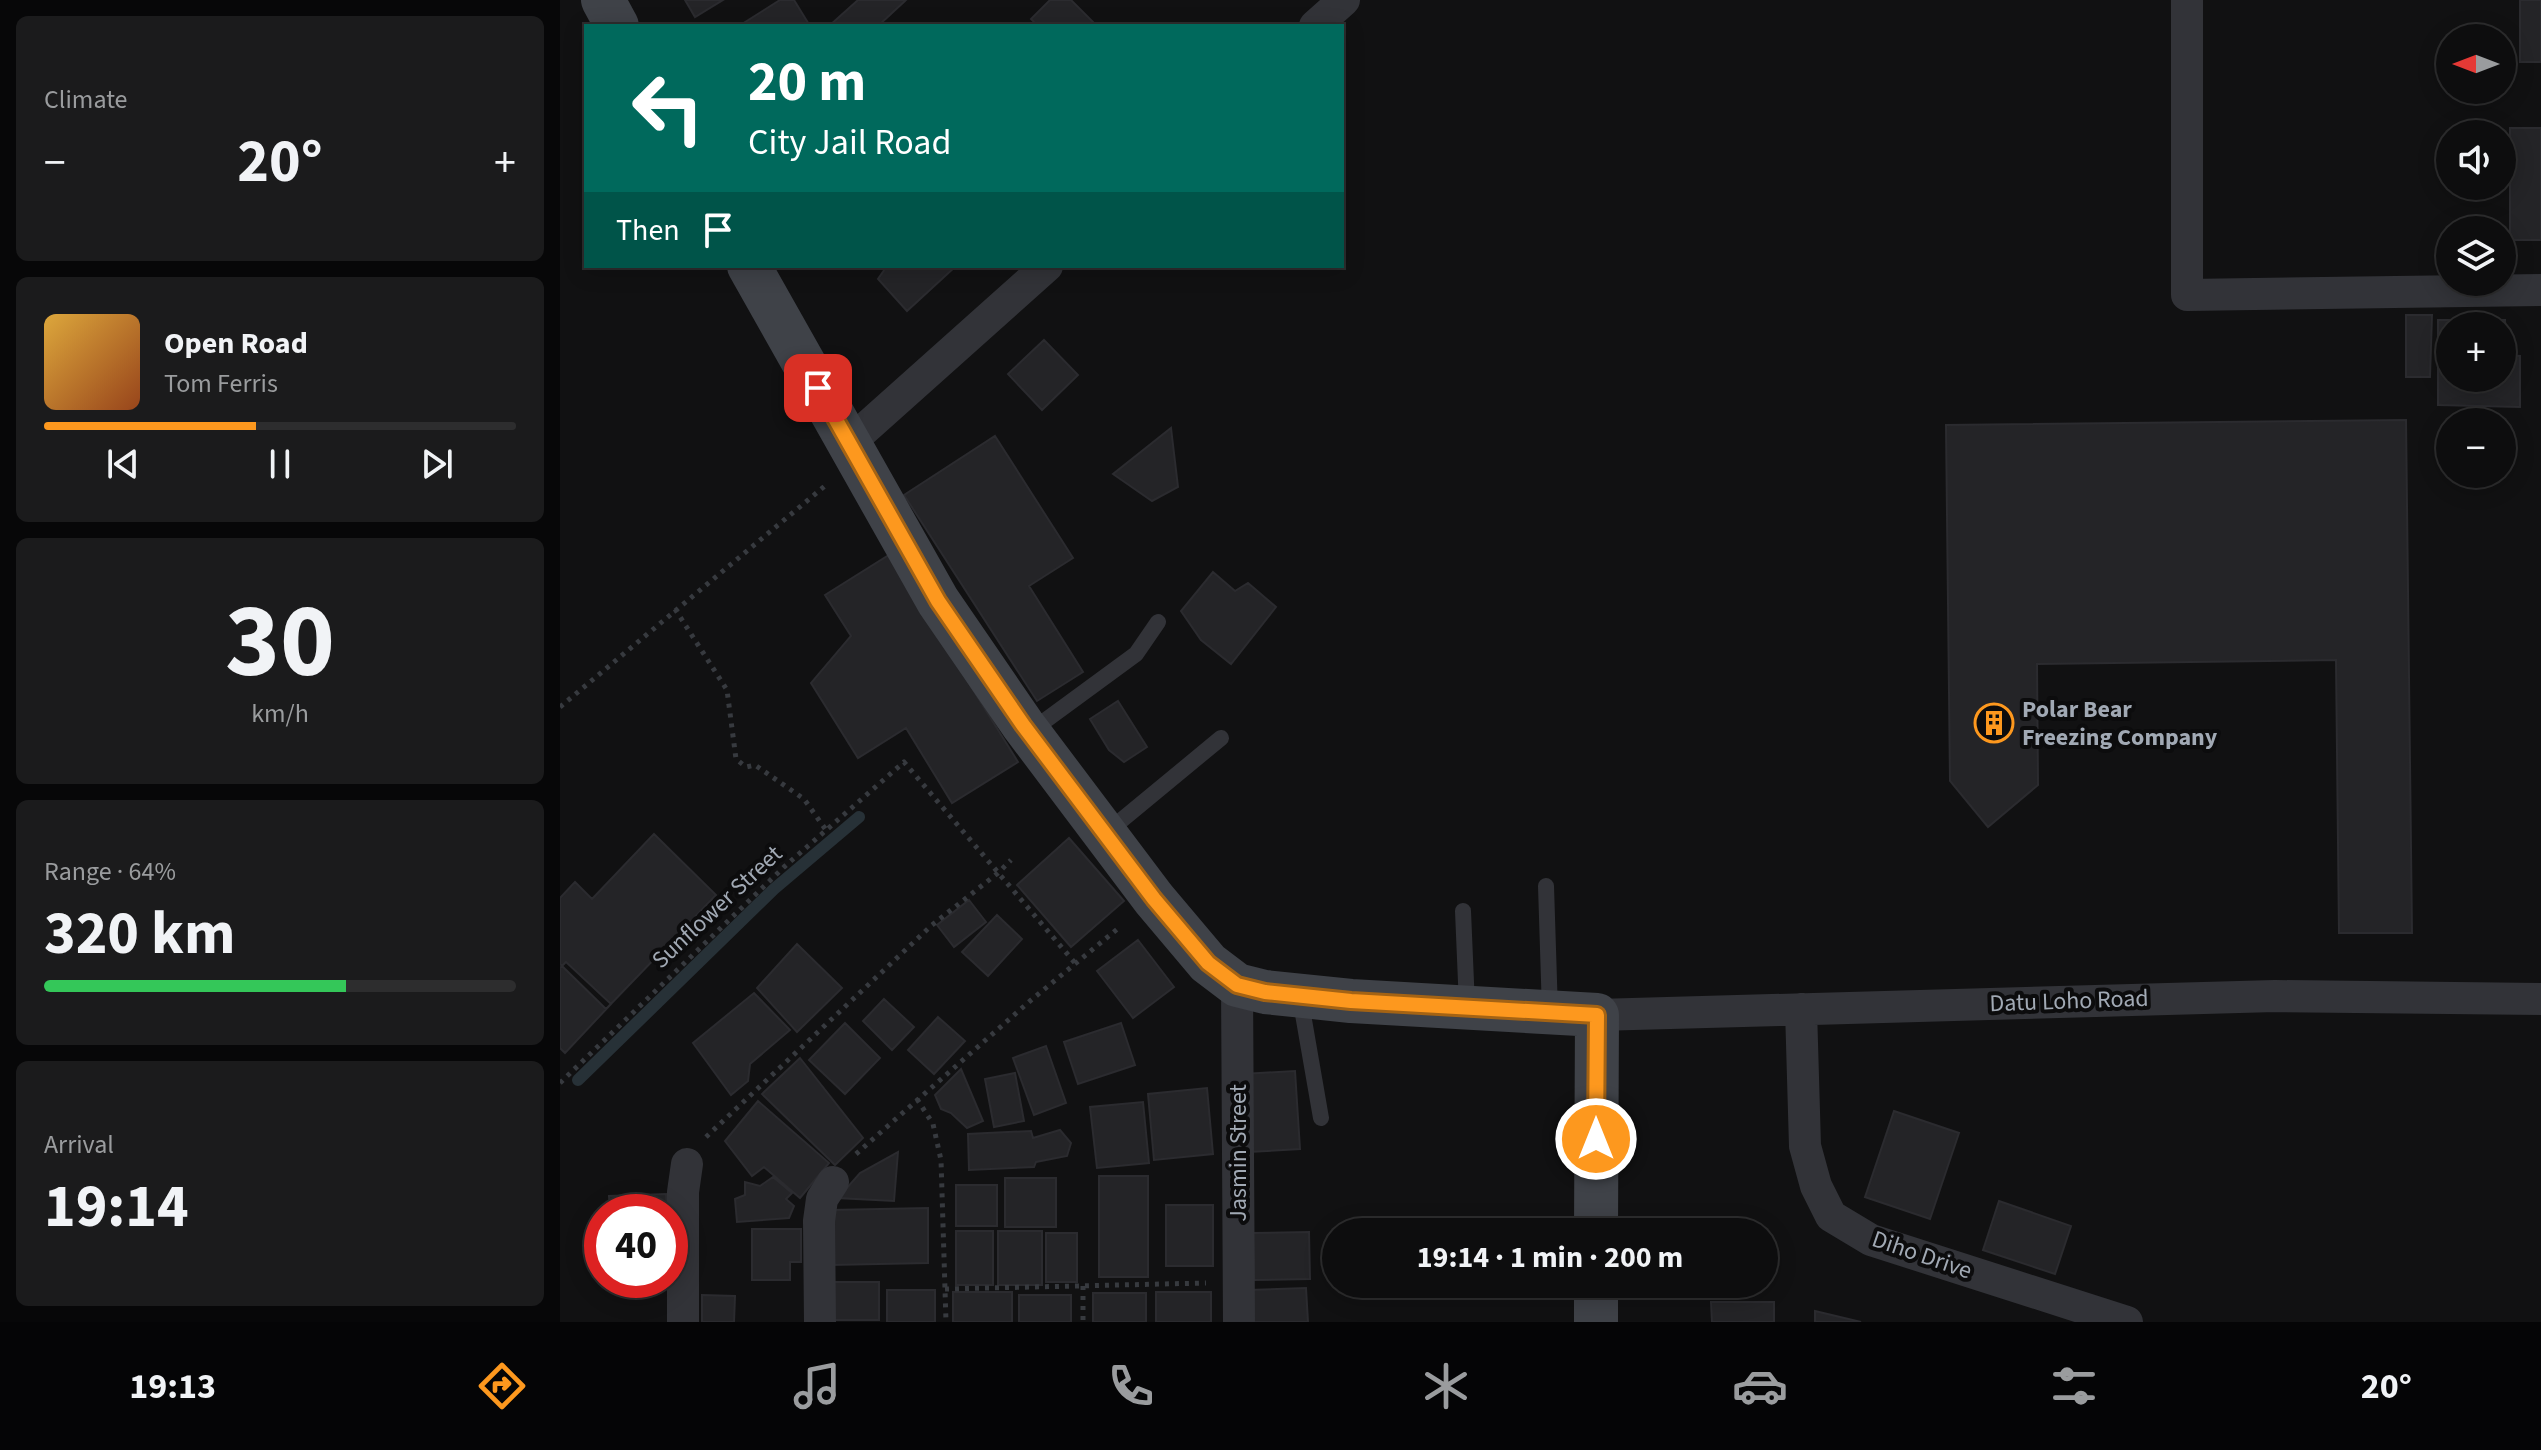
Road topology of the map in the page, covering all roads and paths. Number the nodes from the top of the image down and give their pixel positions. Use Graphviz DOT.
graph roads {
  1 [pos="603,0"];
  2 [pos="1344,0"];
  3 [pos="2187,0"];
  4 [pos="616,24"];
  5 [pos="1317,24"];
  6 [pos="750,268"];
  7 [pos="1045,268"];
  8 [pos="2541,290"];
  9 [pos="853,451"];
  10 [pos="675,609"];
  11 [pos="1158,622"];
  12 [pos="560,707"];
  13 [pos="1030,732"];
  14 [pos="1221,738"];
  15 [pos="826,830"];
  16 [pos="1106,833"];
  17 [pos="1011,860"];
  18 [pos="998,873"];
  19 [pos="1546,886"];
  20 [pos="1154,899"];
  21 [pos="1463,911"];
  22 [pos="1075,963"];
  23 [pos="1237,985"];
  24 [pos="1300,996"];
  25 [pos="2541,999"];
  26 [pos="1467,1008"];
  27 [pos="1801,1009"];
  28 [pos="1550,1013"];
  29 [pos="1597,1015"];
  30 [pos="560,1083"];
  31 [pos="917,1099"];
  32 [pos="1321,1118"];
  33 [pos="687,1164"];
  34 [pos="833,1182"];
  35 [pos="1596,1218"];
  36 [pos="1239,1282"];
  37 [pos="1083,1286"];
  38 [pos="945,1289"];
  39 [pos="1596,1298"];
  40 [pos="683,1322"];
  41 [pos="820,1322"];
  42 [pos="946,1322"];
  43 [pos="1083,1322"];
  44 [pos="1239,1322"];
  45 [pos="1596,1322"];
  46 [pos="2127,1322"];
  1 -- 4 [label="street"];
  2 -- 5 [label="street"];
  3 -- 8 [label="street"];
  6 -- 9 [label="street"];
  7 -- 9 [label="street"];
  9 -- 10 [label="path"];
  9 -- 13 [label="street"];
  10 -- 12 [label="path"];
  10 -- 15 [label="path"];
  11 -- 13 [label="lane"];
  13 -- 16 [label="street"];
  14 -- 16 [label="lane"];
  15 -- 18 [label="path, Sunflower Street"];
  15 -- 30 [label="path, Sunflower Street"];
  16 -- 20 [label="street"];
  17 -- 18 [label="path"];
  18 -- 22 [label="path"];
  18 -- 33 [label="path"];
  19 -- 28 [label="lane"];
  20 -- 22 [label="path"];
  20 -- 23 [label="street"];
  21 -- 26 [label="lane"];
  22 -- 31 [label="path"];
  23 -- 24 [label="street"];
  23 -- 36 [label="street, Jasmin Street"];
  24 -- 26 [label="street"];
  24 -- 32 [label="lane"];
  25 -- 27 [label="street, Datu Loho Road"];
  26 -- 28 [label="street"];
  27 -- 29 [label="street, Datu Loho Road"];
  27 -- 46 [label="street, Diho Drive"];
  28 -- 29 [label="street"];
  29 -- 35 [label="street"];
  31 -- 34 [label="path"];
  31 -- 38 [label="path"];
  33 -- 40 [label="street"];
  34 -- 41 [label="street"];
  36 -- 37 [label="path"];
  36 -- 44 [label="street, Jasmin Street"];
  37 -- 38 [label="path"];
  37 -- 43 [label="path"];
  38 -- 42 [label="path"];
  39 -- 45 [label="street"];
}
